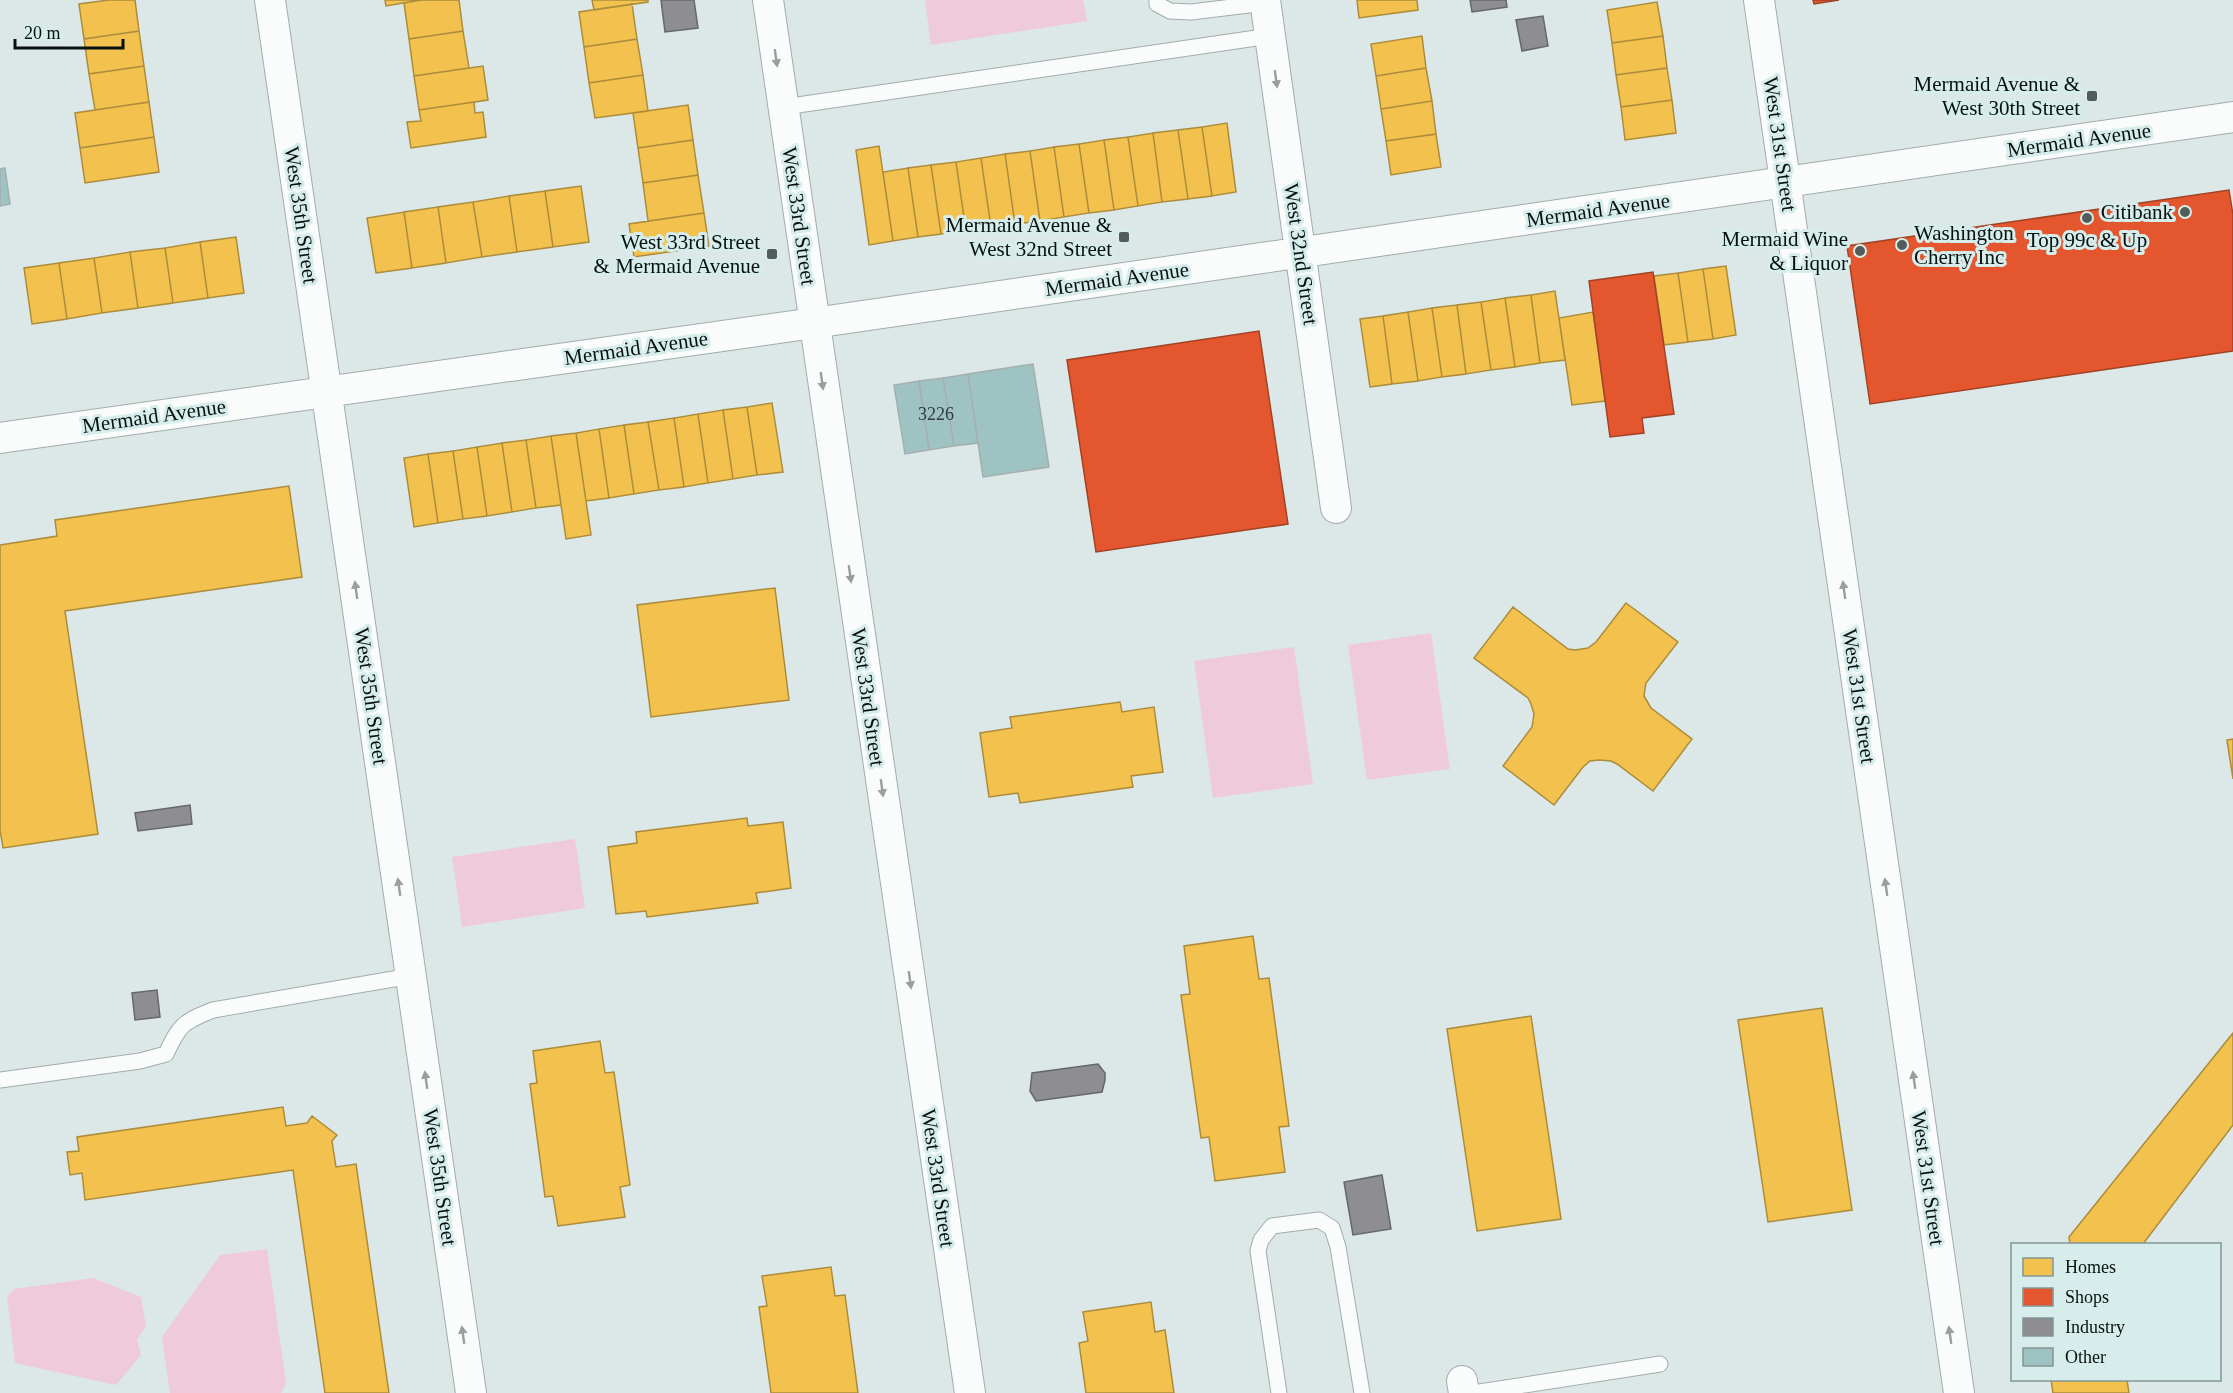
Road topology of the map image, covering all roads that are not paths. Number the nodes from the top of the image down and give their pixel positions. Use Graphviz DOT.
graph roads {
  1 [pos="270,0"];
  2 [pos="768,0"];
  3 [pos="1157,0"];
  4 [pos="1759,0"];
  5 [pos="1265,1"];
  6 [pos="1270,36"];
  7 [pos="783,107"];
  8 [pos="2233,117"];
  9 [pos="1785,183"];
  10 [pos="1301,252"];
  11 [pos="814,323"];
  12 [pos="327,392"];
  13 [pos="0,438"];
  14 [pos="1336,508"];
  15 [pos="411,976"];
  16 [pos="0,1080"];
  17 [pos="1660,1364"];
  18 [pos="1466,1389"];
  19 [pos="471,1393"];
  20 [pos="970,1393"];
  21 [pos="1279,1393"];
  22 [pos="1362,1393"];
  23 [pos="1959,1393"];
  1 -- 12 [label="street, West 35th Street"];
  2 -- 7 [label="street, West 33rd Street, one-way"];
  3 -- 5 [label="lane"];
  4 -- 9 [label="street, West 31st Street"];
  5 -- 6 [label="street, West 32nd Street"];
  6 -- 7 [label="lane"];
  6 -- 10 [label="street, West 32nd Street, one-way"];
  7 -- 11 [label="street, West 33rd Street"];
  8 -- 9 [label="street, Mermaid Avenue"];
  9 -- 10 [label="street, Mermaid Avenue"];
  23 -- 9 [label="street, West 31st Street, one-way"];
  10 -- 11 [label="street, Mermaid Avenue"];
  10 -- 14 [label="street, West 32nd Street"];
  11 -- 12 [label="street, Mermaid Avenue"];
  11 -- 20 [label="street, West 33rd Street, one-way"];
  12 -- 13 [label="street, Mermaid Avenue"];
  15 -- 12 [label="street, West 35th Street, one-way"];
  15 -- 16 [label="lane"];
  19 -- 15 [label="street, West 35th Street, one-way"];
  17 -- 18 [label="lane"];
  21 -- 22 [label="lane"];
}
